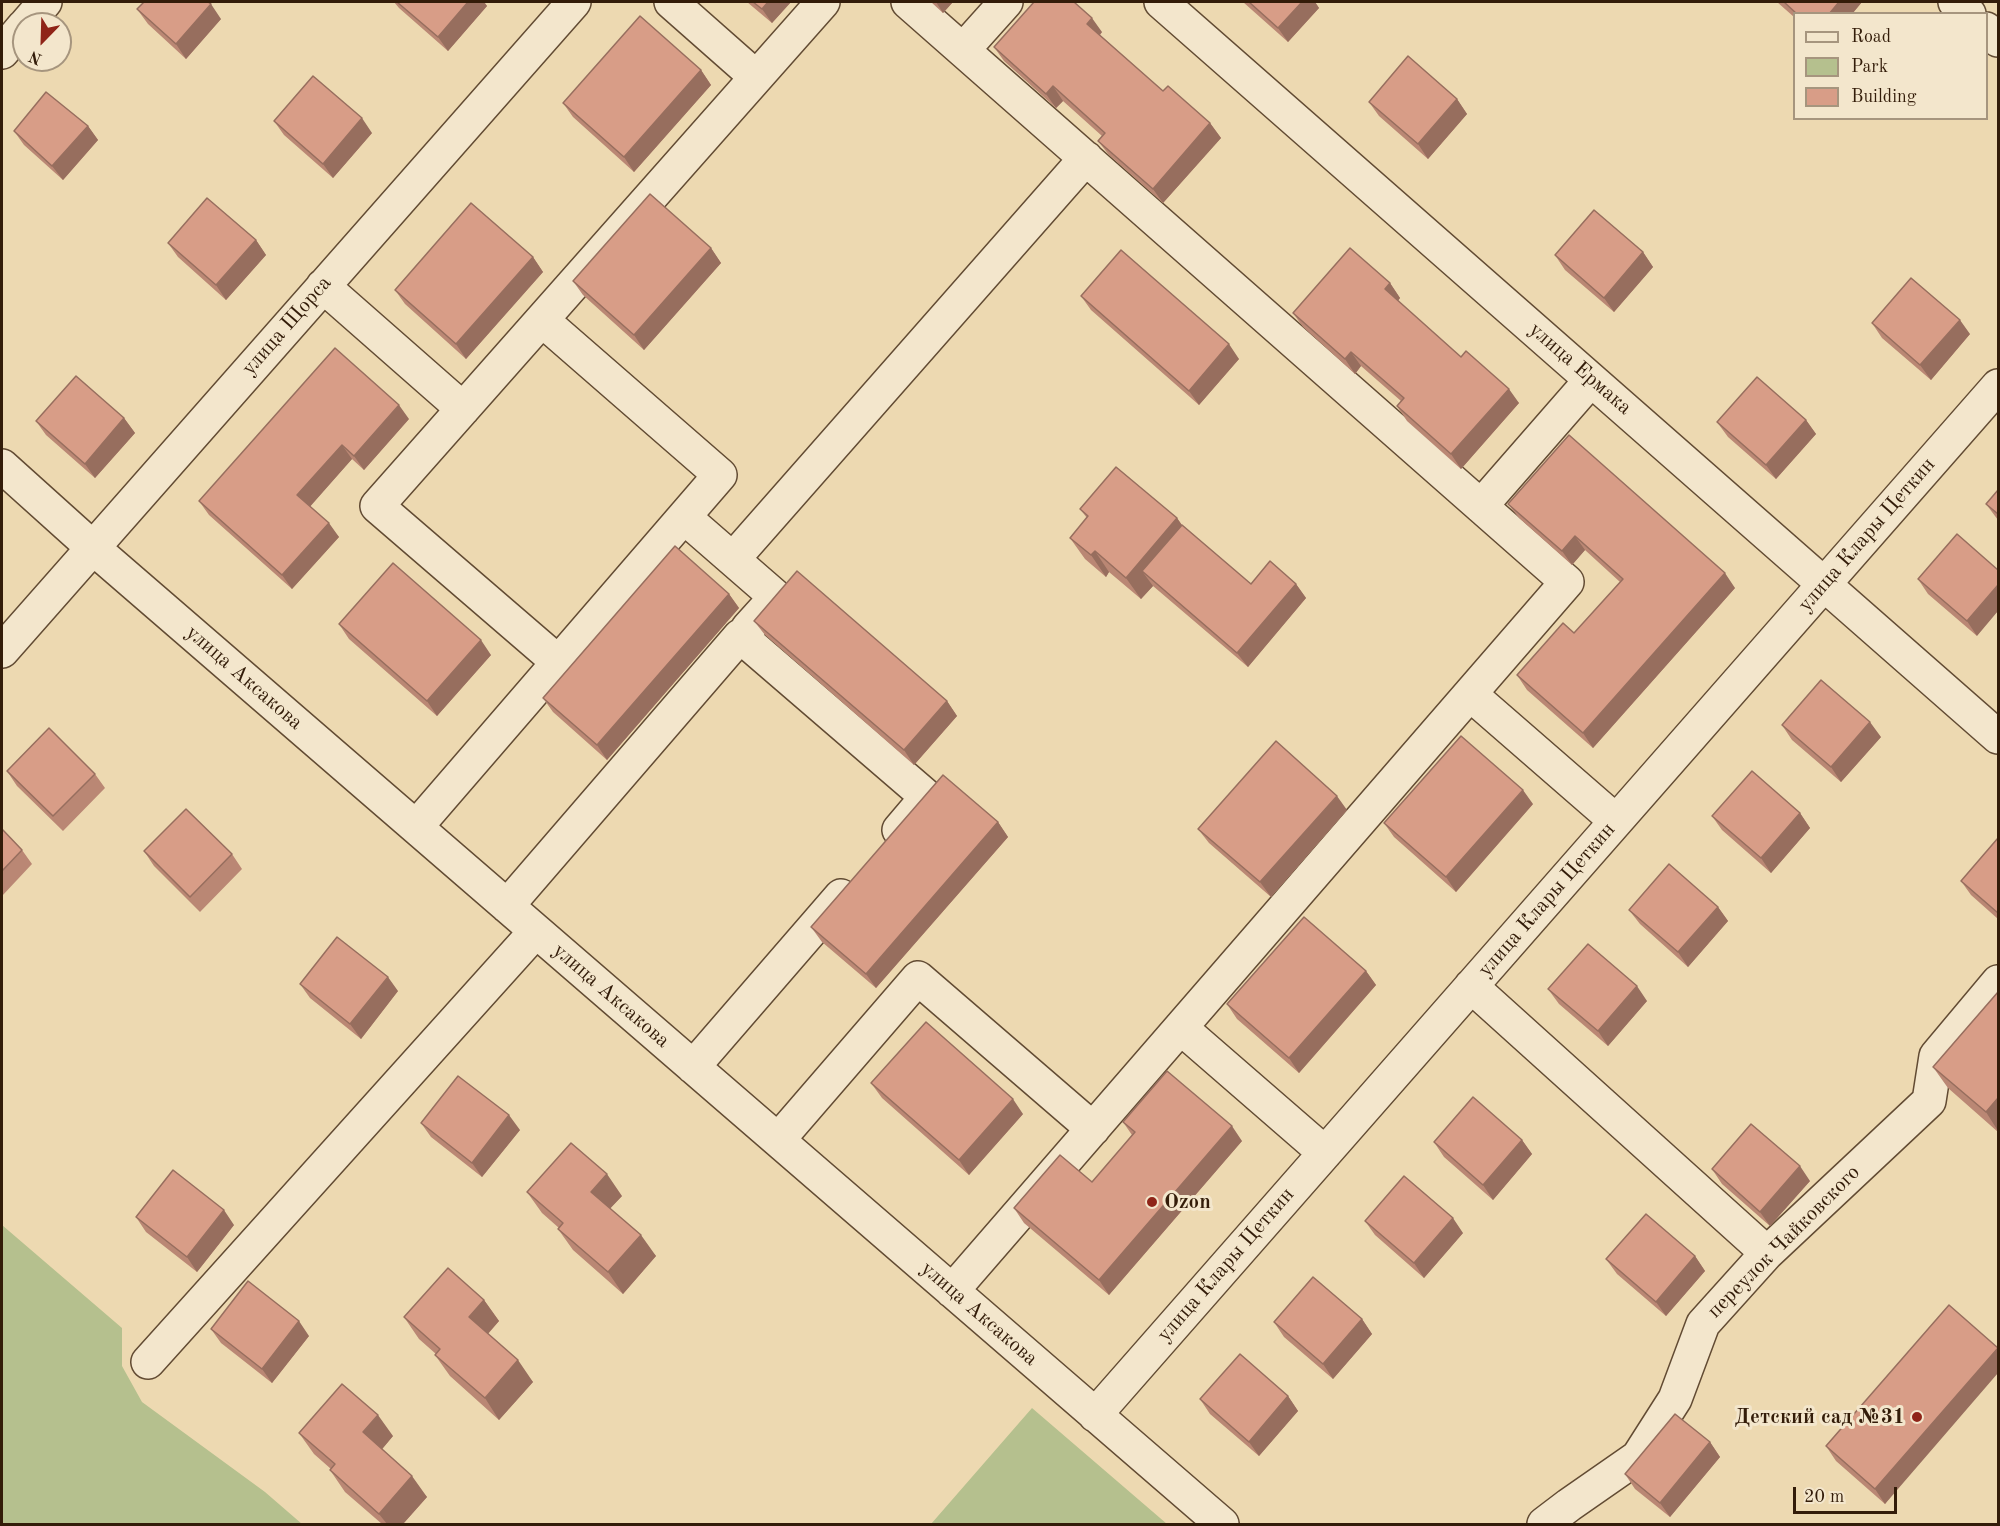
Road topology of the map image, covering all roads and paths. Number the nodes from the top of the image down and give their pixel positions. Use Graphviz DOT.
graph roads {
  1 [pos="574,2"];
  2 [pos="671,2"];
  3 [pos="823,2"];
  4 [pos="909,2"];
  5 [pos="1006,2"];
  6 [pos="1161,2"];
  7 [pos="1955,2"];
  8 [pos="1967,12"];
  9 [pos="12,40"];
  10 [pos="963,50"];
  11 [pos="2,52"];
  12 [pos="756,77"];
  13 [pos="1086,158"];
  14 [pos="323,286"];
  15 [pos="542,320"];
  16 [pos="1592,380"];
  17 [pos="1998,386"];
  18 [pos="463,410"];
  19 [pos="2,466"];
  20 [pos="1480,506"];
  21 [pos="684,517"];
  22 [pos="92,547"];
  23 [pos="733,558"];
  24 [pos="1824,584"];
  25 [pos="741,636"];
  26 [pos="2,651"];
  27 [pos="558,662"];
  28 [pos="1470,694"];
  29 [pos="1998,737"];
  30 [pos="1616,821"];
  31 [pos="416,827"];
  32 [pos="880,851"];
  33 [pos="857,878"];
  34 [pos="507,906"];
  35 [pos="536,931"];
  36 [pos="1998,982"];
  37 [pos="1472,986"];
  38 [pos="1181,1028"];
  39 [pos="693,1067"];
  40 [pos="1093,1129"];
  41 [pos="778,1140"];
  42 [pos="1325,1153"];
  43 [pos="1767,1253"];
  44 [pos="952,1291"];
  45 [pos="148,1362"];
  46 [pos="1095,1415"];
  47 [pos="1222,1524"];
  48 [pos="1544,1524"];
  1 -- 14 [label="street, улица Щорса"];
  2 -- 12 [label="street"];
  3 -- 12 [label="street"];
  4 -- 10 [label="street"];
  5 -- 10 [label="street"];
  6 -- 16 [label="street, улица Ермака"];
  7 -- 8 [label="street"];
  9 -- 11 [label="street"];
  10 -- 13 [label="street"];
  12 -- 15 [label="street"];
  13 -- 20 [label="street"];
  13 -- 23 [label="street"];
  14 -- 18 [label="street"];
  14 -- 22 [label="street, улица Щорса"];
  15 -- 18 [label="street"];
  15 -- 21 [label="street"];
  16 -- 20 [label="street"];
  16 -- 24 [label="street, улица Ермака"];
  17 -- 24 [label="street, улица Клары Цеткин"];
  18 -- 27 [label="street"];
  19 -- 22 [label="street, улица Аксакова"];
  20 -- 28 [label="street"];
  21 -- 23 [label="street"];
  21 -- 27 [label="street"];
  22 -- 26 [label="street, улица Щорса"];
  22 -- 31 [label="street, улица Аксакова"];
  23 -- 25 [label="street"];
  24 -- 29 [label="street, улица Ермака"];
  24 -- 30 [label="street, улица Клары Цеткин"];
  25 -- 32 [label="street"];
  25 -- 34 [label="street"];
  27 -- 31 [label="street"];
  28 -- 30 [label="street"];
  28 -- 38 [label="street"];
  30 -- 37 [label="street, улица Клары Цеткин"];
  31 -- 34 [label="street, улица Аксакова"];
  33 -- 39 [label="street"];
  34 -- 35 [label="street, улица Аксакова"];
  35 -- 39 [label="street, улица Аксакова"];
  35 -- 45 [label="street"];
  36 -- 43 [label="street, переулок Чайковского"];
  37 -- 42 [label="street, улица Клары Цеткин"];
  37 -- 43 [label="street"];
  38 -- 40 [label="street"];
  38 -- 42 [label="street"];
  39 -- 41 [label="street, улица Аксакова"];
  40 -- 41 [label="street"];
  40 -- 44 [label="street"];
  41 -- 44 [label="street, улица Аксакова"];
  42 -- 46 [label="street, улица Клары Цеткин"];
  43 -- 48 [label="street, переулок Чайковского"];
  44 -- 46 [label="street, улица Аксакова"];
  46 -- 47 [label="street, улица Аксакова"];
}
